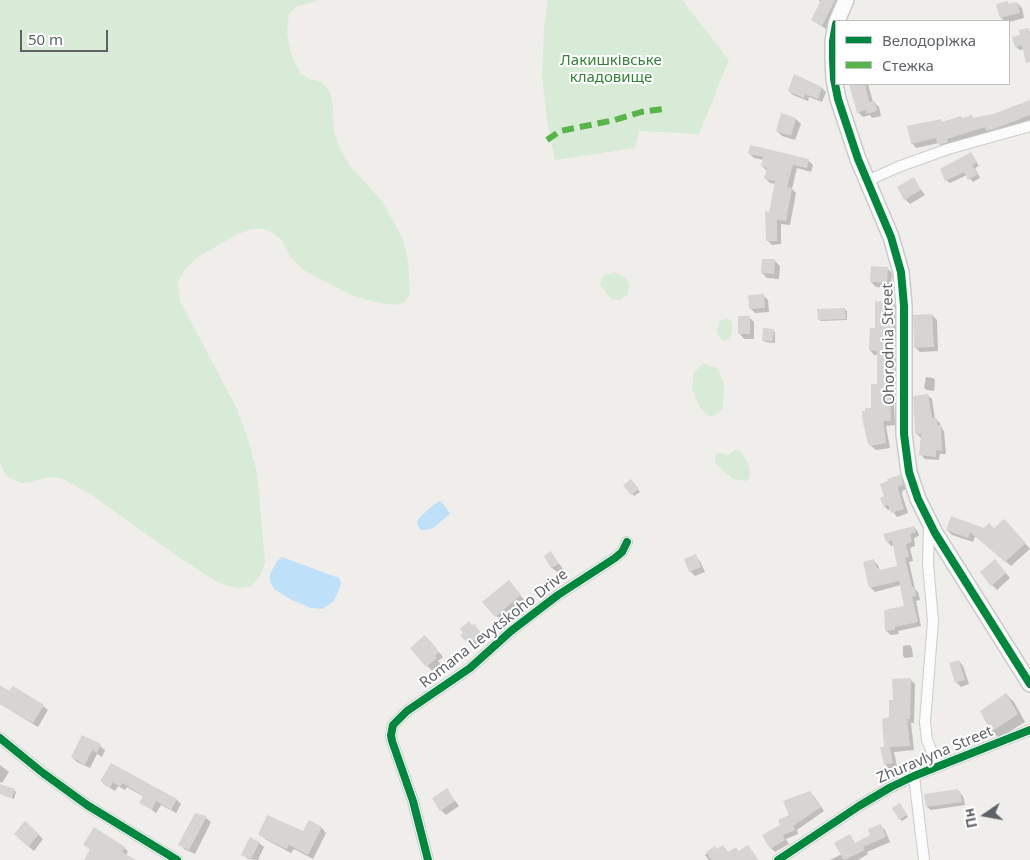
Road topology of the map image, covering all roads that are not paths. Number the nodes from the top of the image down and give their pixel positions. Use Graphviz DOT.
graph roads {
  1 [pos="846,0"];
  2 [pos="838,20"];
  3 [pos="835,34"];
  4 [pos="835,78"];
  5 [pos="836,85"];
  6 [pos="1030,126"];
  7 [pos="867,181"];
  8 [pos="928,521"];
  9 [pos="627,542"];
  10 [pos="1026,665"];
  11 [pos="1030,684"];
  12 [pos="1030,730"];
  13 [pos="0,738"];
  14 [pos="938,767"];
  15 [pos="914,776"];
  16 [pos="177,860"];
  17 [pos="428,860"];
  18 [pos="778,860"];
  19 [pos="924,860"];
  1 -- 2 [label="street, Ohorodnia Street"];
  3 -- 4 [label="street, Ohorodnia Street"];
  5 -- 7 [label="street, Ohorodnia Street"];
  6 -- 7 [label="street"];
  7 -- 8 [label="street, Ohorodnia Street"];
  8 -- 10 [label="street"];
  8 -- 14 [label="street, Ohorodnia Street"];
  9 -- 17 [label="street, Romana Levytskoho Drive"];
  10 -- 11 [label="street"];
  12 -- 14 [label="street, Zhuravlyna Street"];
  13 -- 16 [label="street"];
  14 -- 15 [label="street, Zhuravlyna Street"];
  15 -- 18 [label="street, Zhuravlyna Street"];
  15 -- 19 [label="street"];
}
